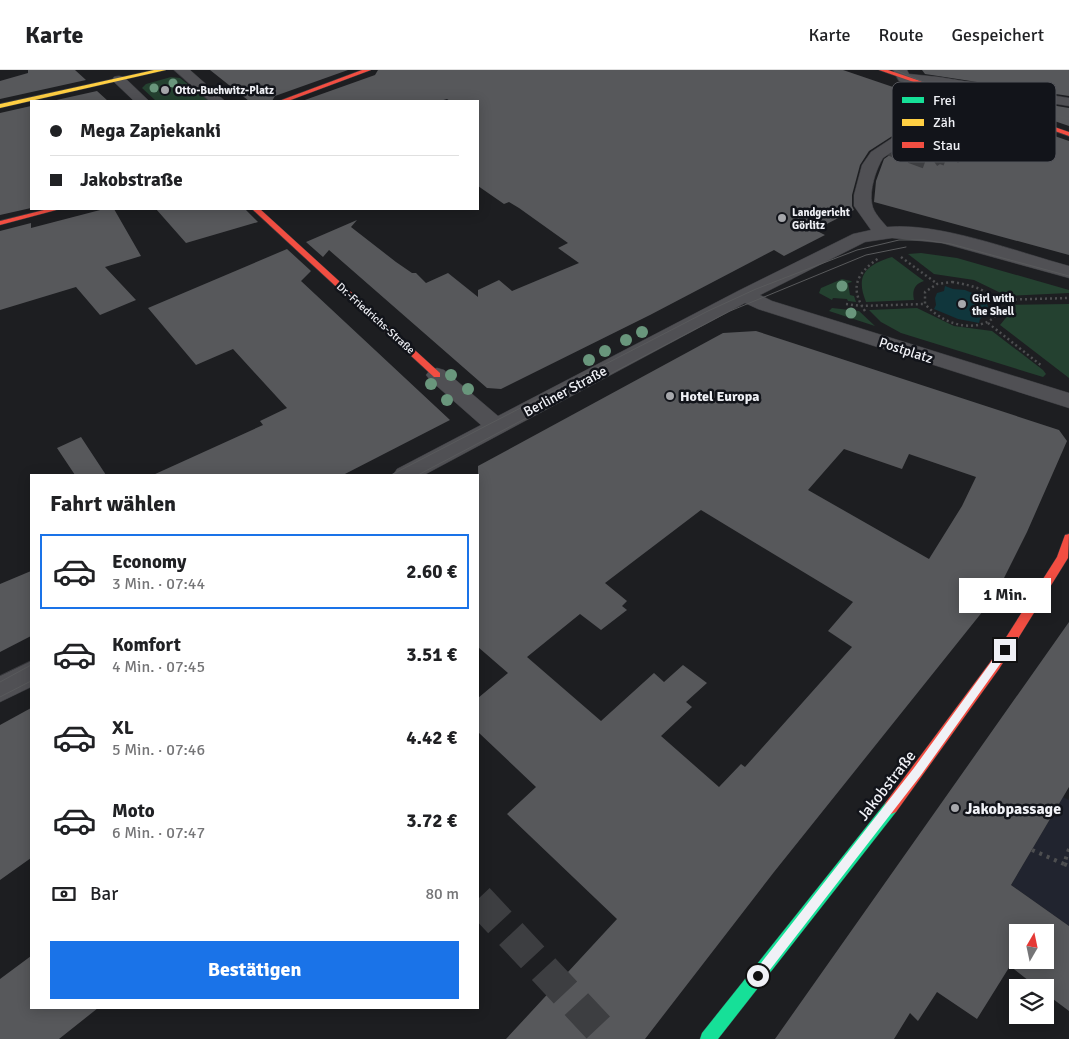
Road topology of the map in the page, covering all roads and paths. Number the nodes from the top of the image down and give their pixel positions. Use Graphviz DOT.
graph roads {
  1 [pos="163,70"];
  2 [pos="181,70"];
  3 [pos="368,70"];
  4 [pos="882,70"];
  5 [pos="902,74"];
  6 [pos="120,80"];
  7 [pos="923,82"];
  8 [pos="945,82"];
  9 [pos="141,100"];
  10 [pos="217,100"];
  11 [pos="285,100"];
  12 [pos="1056,100"];
  13 [pos="1069,102"];
  14 [pos="0,106"];
  15 [pos="1056,129"];
  16 [pos="1069,134"];
  17 [pos="892,145"];
  18 [pos="52,210"];
  19 [pos="257,210"];
  20 [pos="0,224"];
  21 [pos="882,233"];
  22 [pos="896,253"];
  23 [pos="882,256"];
  24 [pos="1069,272"];
  25 [pos="936,284"];
  26 [pos="744,295"];
  27 [pos="1069,298"];
  28 [pos="995,300"];
  29 [pos="842,304"];
  30 [pos="925,304"];
  31 [pos="861,306"];
  32 [pos="868,314"];
  33 [pos="988,323"];
  34 [pos="1047,369"];
  35 [pos="438,375"];
  36 [pos="1069,402"];
  37 [pos="496,427"];
  38 [pos="407,474"];
  39 [pos="1069,538"];
  40 [pos="30,674"];
  41 [pos="0,690"];
  42 [pos="1069,849"];
  43 [pos="1032,850"];
  44 [pos="1067,865"];
  45 [pos="708,1039"];
  1 -- 6 [label="street"];
  2 -- 10 [label="street"];
  3 -- 11 [label="street"];
  4 -- 5 [label="street"];
  5 -- 7 [label="street"];
  5 -- 8 [label="street"];
  6 -- 9 [label="street"];
  6 -- 14 [label="street"];
  12 -- 13 [label="street"];
  15 -- 16 [label="street"];
  17 -- 21 [label="street"];
  18 -- 20 [label="street"];
  19 -- 35 [label="street, Dr.-Friedrichs-Straße"];
  21 -- 24 [label="street"];
  21 -- 26 [label="street"];
  22 -- 25 [label="path"];
  23 -- 31 [label="path"];
  25 -- 28 [label="path"];
  25 -- 30 [label="path"];
  26 -- 36 [label="street, Postplatz"];
  26 -- 37 [label="street, Berliner Straße"];
  27 -- 28 [label="path"];
  28 -- 33 [label="path"];
  29 -- 31 [label="path"];
  30 -- 31 [label="path"];
  30 -- 33 [label="path"];
  31 -- 32 [label="path"];
  33 -- 34 [label="path"];
  35 -- 37 [label="street, Dr.-Friedrichs-Straße"];
  37 -- 38 [label="street, Berliner Straße"];
  39 -- 45 [label="street, Jakobstraße"];
  40 -- 41 [label="street"];
  42 -- 44 [label="path"];
  43 -- 44 [label="path"];
}
